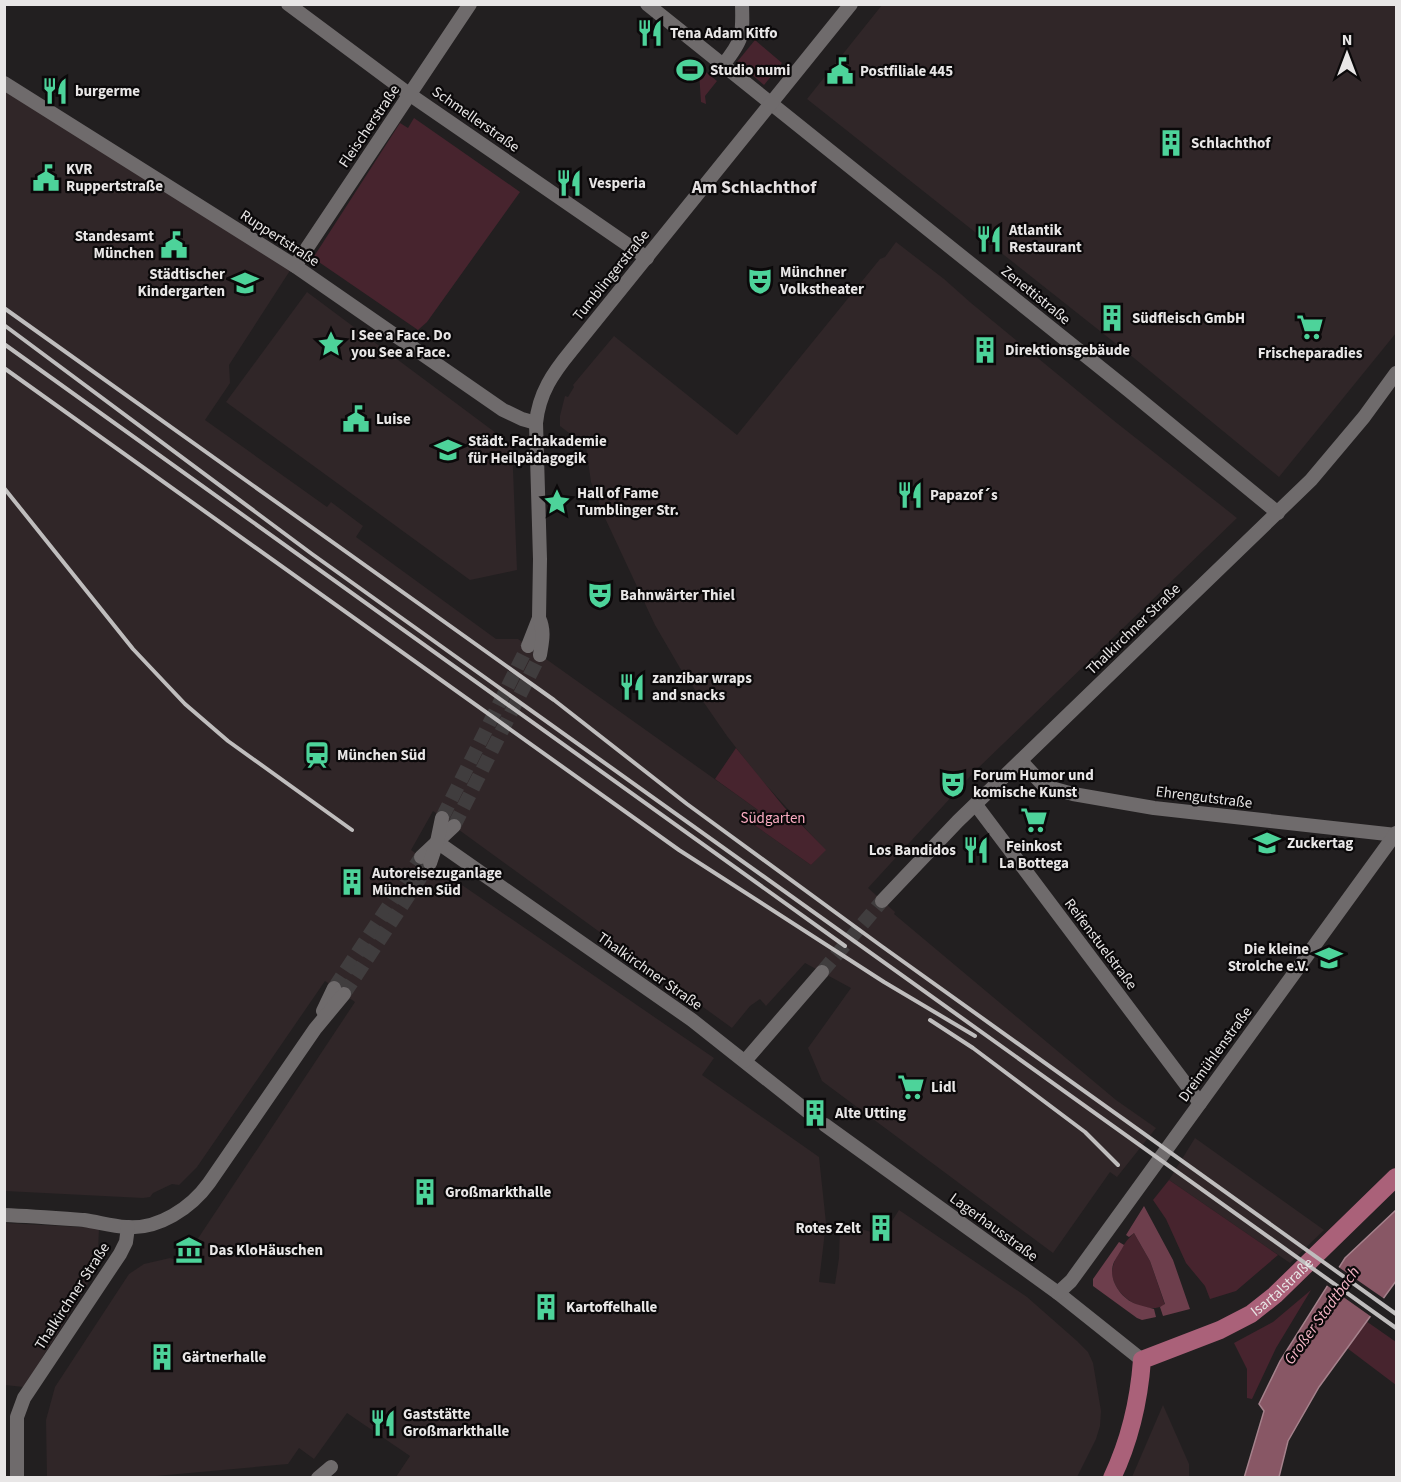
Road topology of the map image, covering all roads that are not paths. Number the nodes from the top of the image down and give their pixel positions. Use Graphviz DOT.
graph roads {
  1 [pos="288,4"];
  2 [pos="470,4"];
  3 [pos="647,4"];
  4 [pos="742,4"];
  5 [pos="851,4"];
  6 [pos="723,65"];
  7 [pos="4,82"];
  8 [pos="410,94"];
  9 [pos="771,105"];
  10 [pos="647,258"];
  11 [pos="295,266"];
  12 [pos="1396,373"];
  13 [pos="536,423"];
  14 [pos="1278,513"];
  15 [pos="540,618"];
  16 [pos="528,646"];
  17 [pos="540,655"];
  18 [pos="1021,761"];
  19 [pos="975,805"];
  20 [pos="448,822"];
  21 [pos="1396,834"];
  22 [pos="437,842"];
  23 [pos="425,860"];
  24 [pos="882,901"];
  25 [pos="822,972"];
  26 [pos="339,991"];
  27 [pos="745,1061"];
  28 [pos="1200,1103"];
  29 [pos="807,1111"];
  30 [pos="825,1125"];
  31 [pos="1396,1177"];
  32 [pos="4,1215"];
  33 [pos="128,1227"];
  34 [pos="1058,1293"];
  35 [pos="1142,1360"];
  36 [pos="11,1415"];
  37 [pos="331,1467"];
  38 [pos="17,1478"];
  39 [pos="318,1478"];
  40 [pos="1112,1478"];
  1 -- 8 [label="street, Schmellerstraße"];
  2 -- 8 [label="street, Fleischerstraße"];
  3 -- 6 [label="street"];
  4 -- 6 [label="street"];
  5 -- 9 [label="street, Tumblingerstraße"];
  6 -- 9 [label="street, Zenettistraße"];
  7 -- 11 [label="street, Ruppertstraße"];
  8 -- 10 [label="street, Schmellerstraße"];
  8 -- 11 [label="street, Fleischerstraße"];
  9 -- 10 [label="street, Tumblingerstraße"];
  9 -- 14 [label="street, Zenettistraße"];
  10 -- 13 [label="street, Tumblingerstraße"];
  11 -- 13 [label="street, Ruppertstraße"];
  12 -- 14 [label="street, Thalkirchner Straße"];
  13 -- 15 [label="street, Tumblingerstraße"];
  14 -- 18 [label="street, Thalkirchner Straße"];
  15 -- 16 [label="street, Tumblingerstraße"];
  15 -- 17 [label="street, Tumblingerstraße"];
  18 -- 19 [label="street, Thalkirchner Straße"];
  18 -- 21 [label="street, Ehrengutstraße"];
  19 -- 24 [label="street, Thalkirchner Straße"];
  19 -- 28 [label="street, Reifenstuelstraße"];
  20 -- 22 [label="street"];
  21 -- 28 [label="street, Dreimühlenstraße"];
  22 -- 23 [label="street"];
  22 -- 27 [label="street, Thalkirchner Straße"];
  25 -- 27 [label="street"];
  26 -- 33 [label="street"];
  27 -- 29 [label="street"];
  28 -- 34 [label="street, Dreimühlenstraße"];
  30 -- 34 [label="street, Lagerhausstraße"];
  31 -- 35 [label="main road, Isartalstraße"];
  32 -- 33 [label="street"];
  33 -- 36 [label="street, Thalkirchner Straße"];
  34 -- 35 [label="street, Lagerhausstraße"];
  35 -- 40 [label="main road"];
  36 -- 38 [label="street, Thalkirchner Straße"];
  37 -- 39 [label="street"];
}
